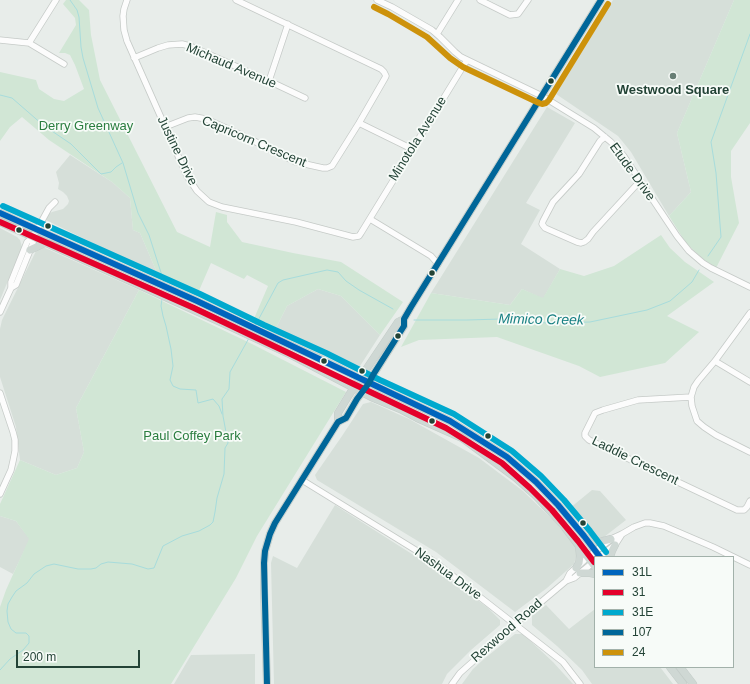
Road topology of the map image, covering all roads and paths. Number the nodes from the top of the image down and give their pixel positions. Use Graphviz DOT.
graph roads {
  1 [pos="56,0"];
  2 [pos="127,0"];
  3 [pos="236,0"];
  4 [pos="377,0"];
  5 [pos="458,0"];
  6 [pos="480,0"];
  7 [pos="528,0"];
  8 [pos="601,0"];
  9 [pos="288,24"];
  10 [pos="437,34"];
  11 [pos="0,40"];
  12 [pos="29,43"];
  13 [pos="134,58"];
  14 [pos="467,60"];
  15 [pos="64,64"];
  16 [pos="269,81"];
  17 [pos="542,96"];
  18 [pos="305,98"];
  19 [pos="360,123"];
  20 [pos="165,128"];
  21 [pos="605,137"];
  22 [pos="412,149"];
  23 [pos="640,181"];
  24 [pos="56,202"];
  25 [pos="0,213"];
  26 [pos="370,218"];
  27 [pos="0,222"];
  28 [pos="37,230"];
  29 [pos="33,237"];
  30 [pos="45,243"];
  31 [pos="30,250"];
  32 [pos="438,264"];
  33 [pos="750,287"];
  34 [pos="11,288"];
  35 [pos="180,294"];
  36 [pos="176,302"];
  37 [pos="0,312"];
  38 [pos="230,317"];
  39 [pos="749,317"];
  40 [pos="404,319"];
  41 [pos="227,324"];
  42 [pos="260,336"];
  43 [pos="296,348"];
  44 [pos="291,355"];
  45 [pos="715,361"];
  46 [pos="360,379"];
  47 [pos="750,382"];
  48 [pos="369,383"];
  49 [pos="354,388"];
  50 [pos="0,392"];
  51 [pos="362,393"];
  52 [pos="691,397"];
  53 [pos="338,422"];
  54 [pos="750,452"];
  55 [pos="302,480"];
  56 [pos="0,494"];
  57 [pos="750,501"];
  58 [pos="584,536"];
  59 [pos="613,542"];
  60 [pos="579,546"];
  61 [pos="598,556"];
  62 [pos="610,556"];
  63 [pos="731,556"];
  64 [pos="734,557"];
  65 [pos="592,562"];
  66 [pos="750,565"];
  67 [pos="578,570"];
  68 [pos="594,574"];
  69 [pos="515,624"];
  70 [pos="671,668"];
  71 [pos="681,668"];
  72 [pos="267,684"];
  73 [pos="452,684"];
  74 [pos="580,684"];
  75 [pos="683,684"];
  76 [pos="693,684"];
  1 -- 12 [label="street"];
  2 -- 13 [label="street, Justine Drive"];
  3 -- 9 [label="street, Capricorn Crescent"];
  4 -- 10 [label="street, Etude Drive"];
  5 -- 10 [label="street"];
  6 -- 7 [label="street"];
  8 -- 17 [label="main road"];
  9 -- 16 [label="street"];
  9 -- 19 [label="street, Capricorn Crescent"];
  10 -- 14 [label="street, Etude Drive"];
  11 -- 12 [label="street"];
  12 -- 15 [label="street"];
  13 -- 16 [label="street, Michaud Avenue"];
  13 -- 20 [label="street, Justine Drive"];
  14 -- 17 [label="street, Etude Drive"];
  14 -- 22 [label="street, Minotola Avenue"];
  16 -- 18 [label="street, Michaud Avenue"];
  17 -- 21 [label="street, Etude Drive"];
  17 -- 32 [label="main road"];
  19 -- 20 [label="street, Capricorn Crescent"];
  19 -- 22 [label="street"];
  20 -- 26 [label="street, Justine Drive"];
  21 -- 23 [label="street, Etude Drive"];
  21 -- 23 [label="street"];
  22 -- 26 [label="street, Minotola Avenue"];
  23 -- 33 [label="street, Etude Drive"];
  24 -- 28 [label="street"];
  25 -- 28 [label="main road"];
  26 -- 32 [label="street"];
  27 -- 29 [label="main road"];
  28 -- 29 [label="street"];
  28 -- 35 [label="main road"];
  29 -- 30 [label="main road"];
  29 -- 31 [label="street"];
  29 -- 34 [label="street"];
  30 -- 31 [label="main road"];
  30 -- 36 [label="main road"];
  31 -- 34 [label="street"];
  32 -- 40 [label="main road"];
  34 -- 37 [label="street"];
  35 -- 36 [label="main road"];
  35 -- 38 [label="main road"];
  36 -- 41 [label="main road"];
  38 -- 41 [label="main road"];
  38 -- 42 [label="main road"];
  39 -- 45 [label="street"];
  40 -- 46 [label="main road"];
  40 -- 48 [label="main road"];
  41 -- 42 [label="main road"];
  42 -- 43 [label="main road"];
  42 -- 44 [label="main road"];
  43 -- 44 [label="main road"];
  43 -- 46 [label="main road"];
  44 -- 49 [label="main road"];
  45 -- 47 [label="street"];
  45 -- 52 [label="street"];
  46 -- 48 [label="main road"];
  46 -- 49 [label="main road"];
  48 -- 51 [label="main road"];
  48 -- 58 [label="main road"];
  49 -- 51 [label="main road"];
  49 -- 53 [label="main road"];
  50 -- 56 [label="street"];
  51 -- 53 [label="main road"];
  51 -- 60 [label="main road"];
  52 -- 54 [label="street"];
  52 -- 57 [label="street, Laddie Crescent"];
  53 -- 55 [label="main road"];
  55 -- 69 [label="street, Nashua Drive"];
  55 -- 72 [label="main road"];
  58 -- 59 [label="main road"];
  58 -- 61 [label="main road"];
  59 -- 61 [label="street, Rexwood Road"];
  59 -- 62 [label="main road"];
  59 -- 63 [label="street, Rexwood Road"];
  60 -- 65 [label="main road"];
  60 -- 67 [label="main road"];
  64 -- 66 [label="street, Rexwood Road"];
  65 -- 67 [label="street, Rexwood Road"];
  67 -- 68 [label="main road"];
  67 -- 69 [label="street, Rexwood Road"];
  69 -- 73 [label="street, Rexwood Road"];
  69 -- 74 [label="street, Nashua Drive"];
  70 -- 75 [label="main road"];
  71 -- 76 [label="main road"];
}
